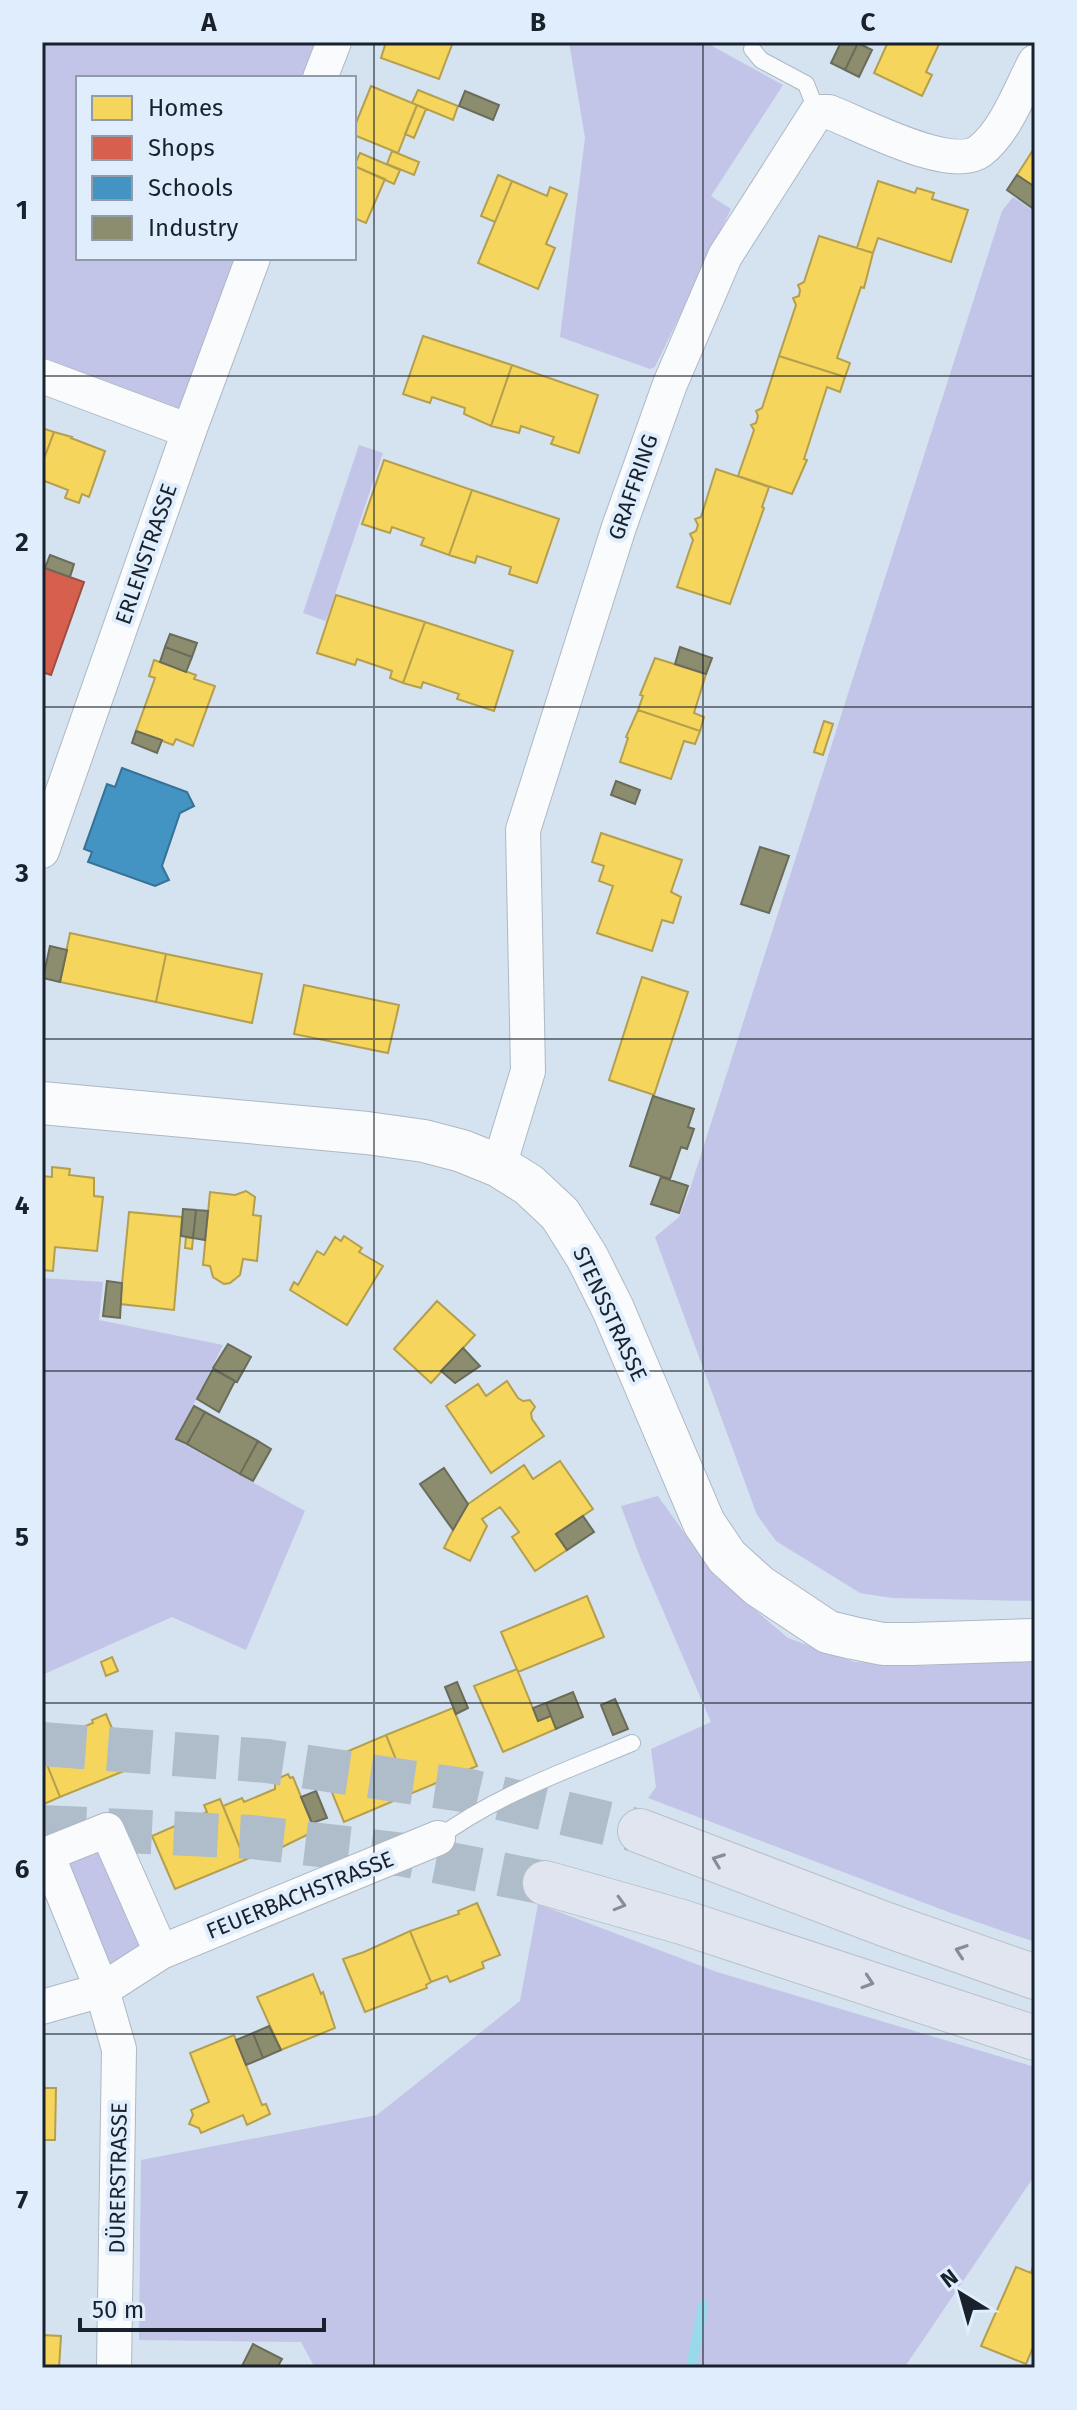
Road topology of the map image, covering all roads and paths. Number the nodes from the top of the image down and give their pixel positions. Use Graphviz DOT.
graph roads {
  1 [pos="334,42"];
  2 [pos="752,49"];
  3 [pos="1035,62"];
  4 [pos="321,76"];
  5 [pos="817,112"];
  6 [pos="252,260"];
  7 [pos="42,376"];
  8 [pos="189,431"];
  9 [pos="42,851"];
  10 [pos="42,1103"];
  11 [pos="499,1166"];
  12 [pos="1035,1640"];
  13 [pos="632,1743"];
  14 [pos="640,1831"];
  15 [pos="438,1838"];
  16 [pos="545,1883"];
  17 [pos="161,1952"];
  18 [pos="1035,1977"];
  19 [pos="102,1990"];
  20 [pos="42,2007"];
  21 [pos="1035,2038"];
  22 [pos="114,2368"];
  1 -- 4 [label="street"];
  2 -- 5 [label="lane"];
  3 -- 5 [label="street"];
  5 -- 11 [label="street, GRAFFRING"];
  6 -- 8 [label="street, ERLENSTRASSE"];
  7 -- 8 [label="street"];
  8 -- 9 [label="street, ERLENSTRASSE"];
  10 -- 11 [label="street, STENSSTRASSE"];
  11 -- 12 [label="street, STENSSTRASSE"];
  13 -- 15 [label="lane"];
  18 -- 14 [label="highway, one-way"];
  15 -- 17 [label="street, FEUERBACHSTRASSE"];
  16 -- 21 [label="highway, one-way"];
  17 -- 19 [label="street, FEUERBACHSTRASSE"];
  17 -- 19 [label="street"];
  19 -- 20 [label="street, FEUERBACHSTRASSE"];
  19 -- 22 [label="street, DÜRERSTRASSE"];
}
